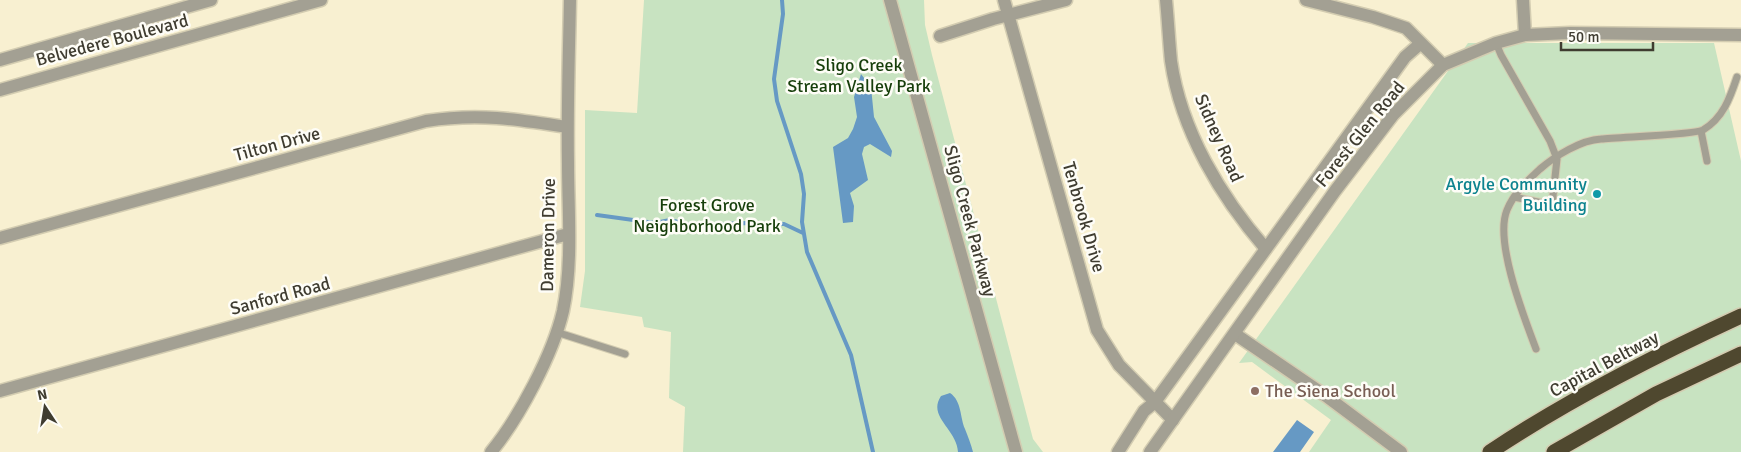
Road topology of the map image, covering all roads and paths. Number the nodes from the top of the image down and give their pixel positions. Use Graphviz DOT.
graph roads {
  1 [pos="210,0"];
  2 [pos="321,0"];
  3 [pos="570,0"];
  4 [pos="890,0"];
  5 [pos="1004,0"];
  6 [pos="1066,0"];
  7 [pos="1166,0"];
  8 [pos="1306,0"];
  9 [pos="1523,0"];
  10 [pos="1008,16"];
  11 [pos="1525,35"];
  12 [pos="940,36"];
  13 [pos="1741,36"];
  14 [pos="1421,43"];
  15 [pos="1496,43"];
  16 [pos="0,60"];
  17 [pos="1443,65"];
  18 [pos="1737,77"];
  19 [pos="0,90"];
  20 [pos="567,127"];
  21 [pos="1701,131"];
  22 [pos="1555,155"];
  23 [pos="1707,160"];
  24 [pos="1514,197"];
  25 [pos="568,234"];
  26 [pos="0,238"];
  27 [pos="1266,249"];
  28 [pos="1741,316"];
  29 [pos="556,332"];
  30 [pos="1234,334"];
  31 [pos="1536,349"];
  32 [pos="625,354"];
  33 [pos="1741,354"];
  34 [pos="0,391"];
  35 [pos="1155,402"];
  36 [pos="1173,420"];
  37 [pos="491,452"];
  38 [pos="1016,452"];
  39 [pos="1118,452"];
  40 [pos="1150,452"];
  41 [pos="1401,452"];
  42 [pos="1490,452"];
  43 [pos="1554,452"];
  1 -- 16 [label="street, Belvedere Boulevard"];
  2 -- 19 [label="street, Belvedere Boulevard"];
  3 -- 20 [label="street, Dameron Drive"];
  4 -- 38 [label="street, Sligo Creek Parkway"];
  5 -- 10 [label="street, Tenbrook Drive"];
  6 -- 10 [label="street"];
  7 -- 27 [label="street, Sidney Road"];
  8 -- 14 [label="street"];
  9 -- 11 [label="street"];
  10 -- 12 [label="street"];
  10 -- 35 [label="street, Tenbrook Drive"];
  11 -- 13 [label="street, Forest Glen Road"];
  11 -- 15 [label="street, Forest Glen Road"];
  14 -- 17 [label="street"];
  14 -- 27 [label="street, Forest Glen Road"];
  15 -- 17 [label="street, Forest Glen Road"];
  15 -- 22 [label="lane"];
  17 -- 30 [label="street, Forest Glen Road"];
  18 -- 21 [label="lane"];
  20 -- 25 [label="street, Dameron Drive"];
  20 -- 26 [label="street, Tilton Drive"];
  21 -- 22 [label="lane"];
  21 -- 23 [label="lane"];
  22 -- 24 [label="lane"];
  22 -- 24 [label="lane"];
  24 -- 31 [label="lane"];
  25 -- 29 [label="street, Dameron Drive"];
  25 -- 34 [label="street, Sanford Road"];
  27 -- 35 [label="street, Forest Glen Road"];
  28 -- 42 [label="highway, Capital Beltway"];
  29 -- 32 [label="lane"];
  29 -- 37 [label="street, Dameron Drive"];
  30 -- 36 [label="street, Forest Glen Road"];
  30 -- 41 [label="street"];
  33 -- 43 [label="highway"];
  35 -- 36 [label="street, Tenbrook Drive"];
  35 -- 39 [label="street, Forest Glen Road"];
  36 -- 40 [label="street, Forest Glen Road"];
}
